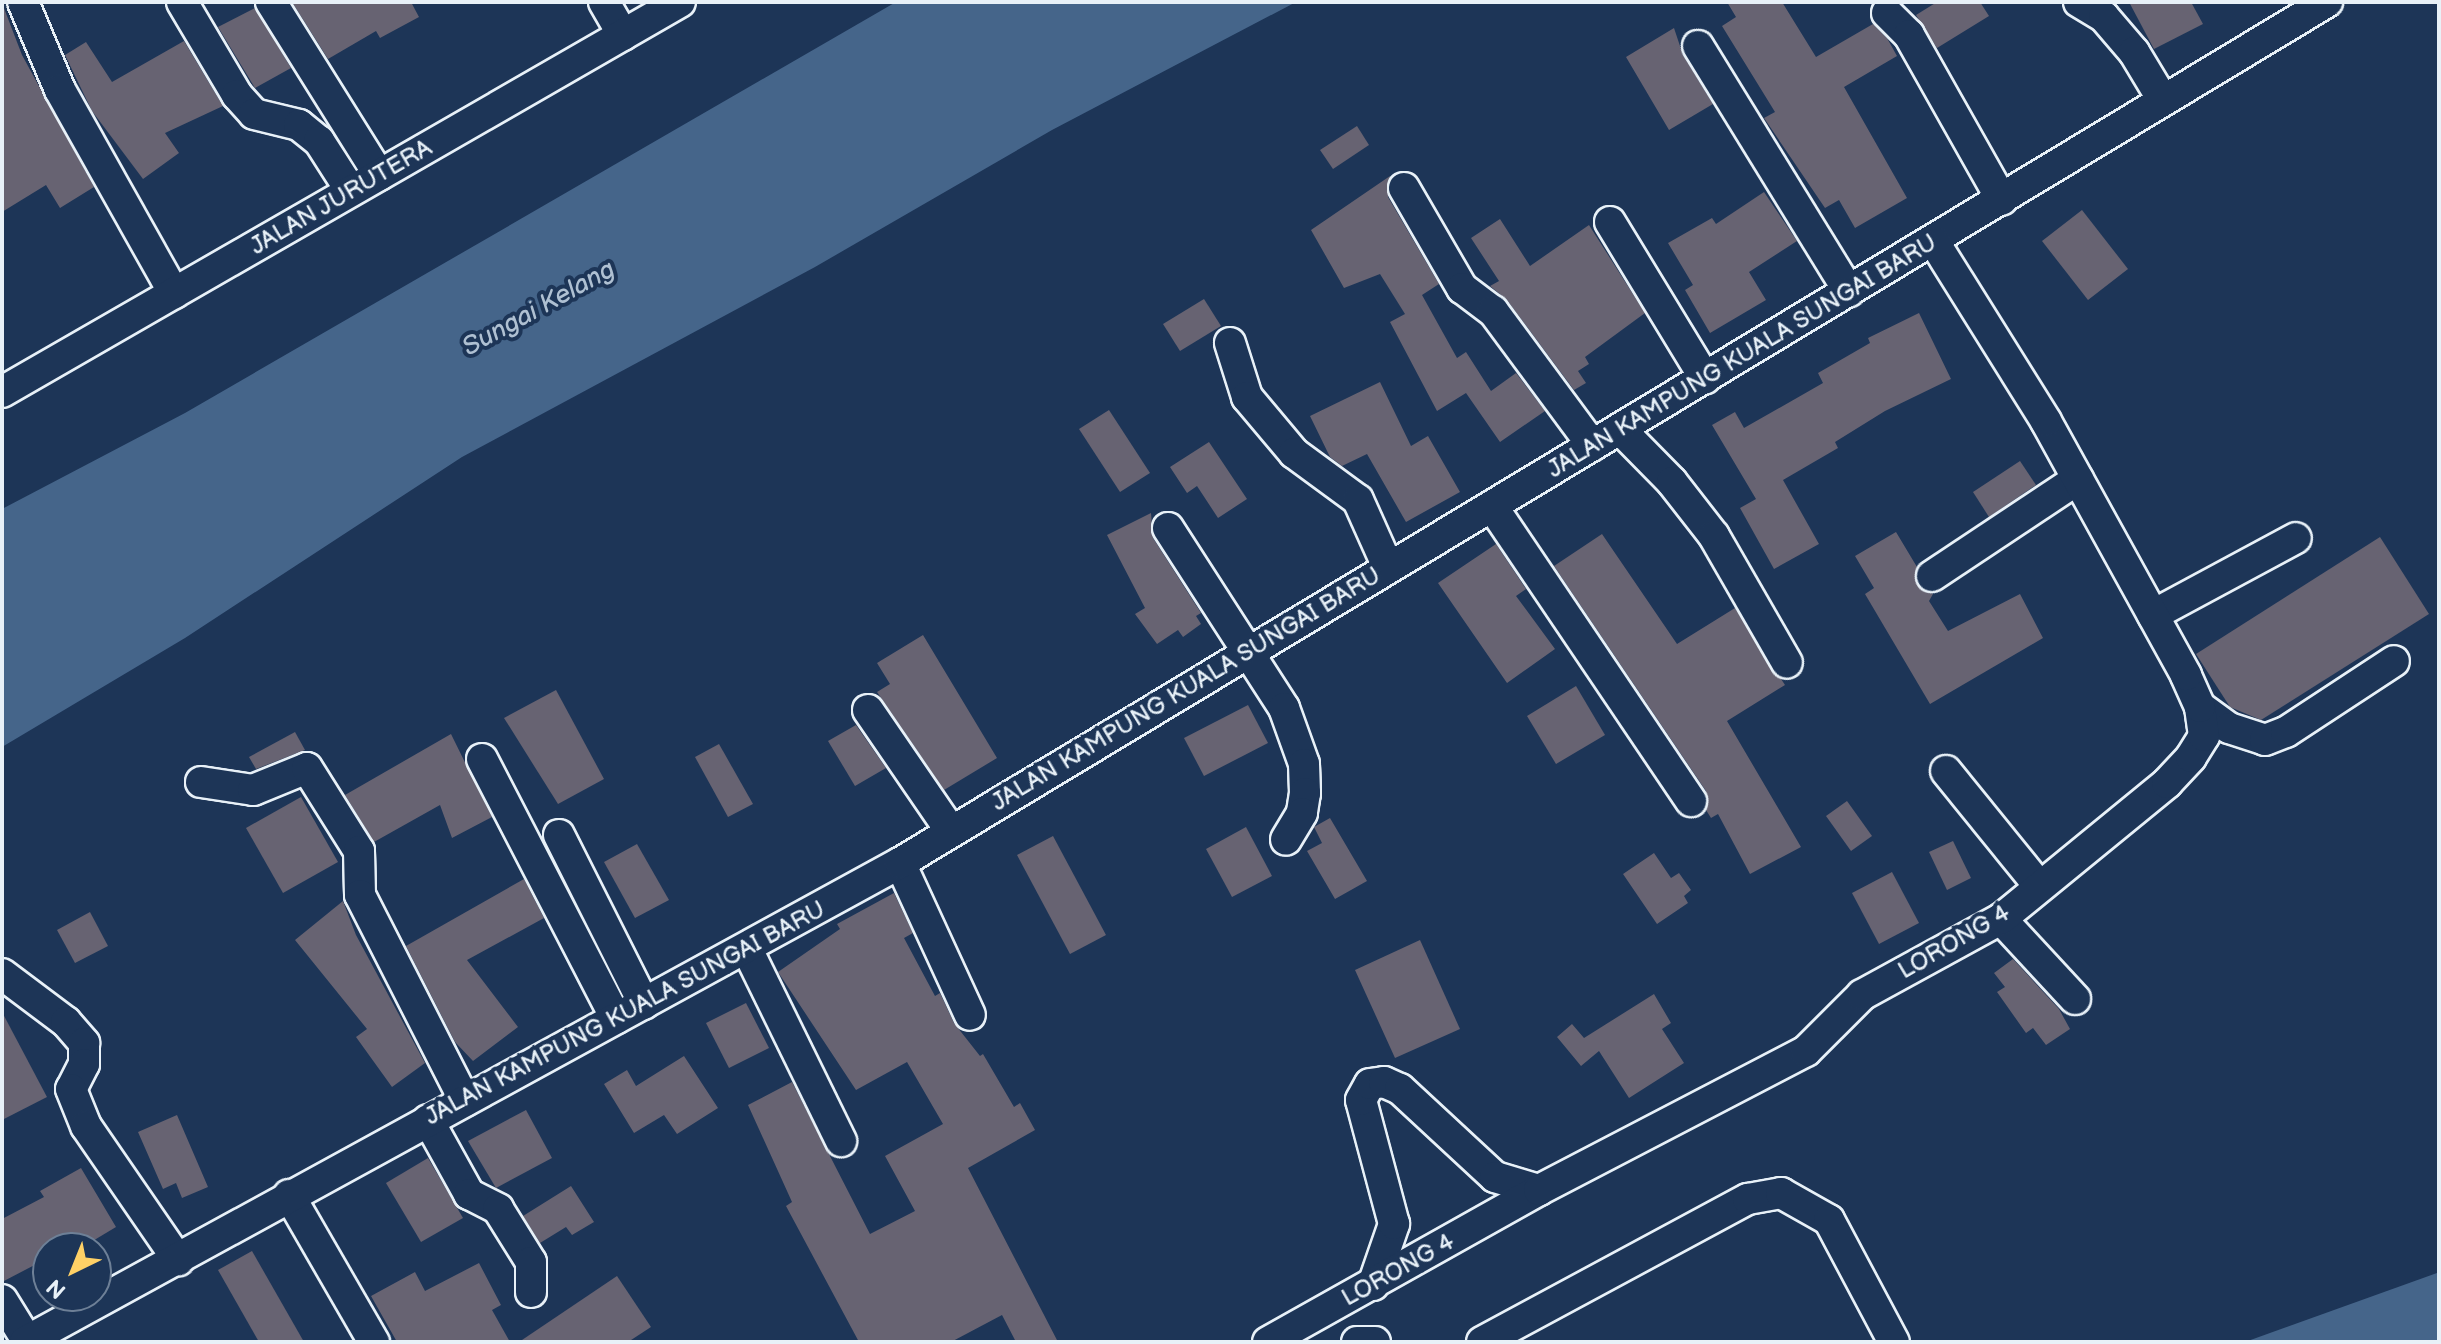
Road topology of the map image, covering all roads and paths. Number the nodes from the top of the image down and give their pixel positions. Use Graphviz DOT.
graph roads {
  1 [pos="23,2"];
  2 [pos="182,2"];
  3 [pos="271,2"];
  4 [pos="604,2"];
  5 [pos="680,2"];
  6 [pos="2079,2"];
  7 [pos="2327,2"];
  8 [pos="1887,13"];
  9 [pos="623,35"];
  10 [pos="1698,46"];
  11 [pos="2163,100"];
  12 [pos="379,175"];
  13 [pos="1404,188"];
  14 [pos="351,191"];
  15 [pos="2002,200"];
  16 [pos="1610,222"];
  17 [pos="1934,242"];
  18 [pos="1849,291"];
  19 [pos="174,293"];
  20 [pos="1230,343"];
  21 [pos="1705,378"];
  22 [pos="2,392"];
  23 [pos="1620,429"];
  24 [pos="1592,445"];
  25 [pos="2078,479"];
  26 [pos="1492,506"];
  27 [pos="1168,528"];
  28 [pos="2296,538"];
  29 [pos="1388,567"];
  30 [pos="1932,576"];
  31 [pos="2153,615"];
  32 [pos="1249,651"];
  33 [pos="2394,661"];
  34 [pos="1787,663"];
  35 [pos="2200,707"];
  36 [pos="868,710"];
  37 [pos="482,759"];
  38 [pos="1946,771"];
  39 [pos="201,782"];
  40 [pos="1691,801"];
  41 [pos="951,831"];
  42 [pos="559,835"];
  43 [pos="1286,840"];
  44 [pos="900,863"];
  45 [pos="2039,886"];
  46 [pos="2001,919"];
  47 [pos="747,949"];
  48 [pos="2,974"];
  49 [pos="2075,999"];
  50 [pos="644,1004"];
  51 [pos="970,1015"];
  52 [pos="616,1019"];
  53 [pos="465,1101"];
  54 [pos="428,1120"];
  55 [pos="841,1141"];
  56 [pos="1539,1190"];
  57 [pos="289,1195"];
  58 [pos="178,1260"];
  59 [pos="1373,1285"];
  60 [pos="531,1292"];
  61 [pos="2,1300"];
  62 [pos="27,1342"];
  63 [pos="374,1342"];
  64 [pos="1268,1342"];
  65 [pos="1357,1342"];
  66 [pos="1375,1342"];
  67 [pos="1482,1342"];
  68 [pos="1894,1342"];
  1 -- 19 [label="street"];
  2 -- 14 [label="street"];
  3 -- 12 [label="street"];
  4 -- 9 [label="street"];
  5 -- 9 [label="street, JALAN JURUTERA"];
  6 -- 11 [label="street"];
  7 -- 11 [label="street, JALAN KAMPUNG KUALA SUNGAI BARU"];
  8 -- 15 [label="street"];
  9 -- 12 [label="street, JALAN JURUTERA"];
  10 -- 18 [label="street"];
  11 -- 15 [label="street, JALAN KAMPUNG KUALA SUNGAI BARU"];
  12 -- 14 [label="street, JALAN JURUTERA"];
  13 -- 24 [label="street"];
  14 -- 19 [label="street, JALAN JURUTERA"];
  15 -- 17 [label="street, JALAN KAMPUNG KUALA SUNGAI BARU"];
  16 -- 21 [label="street"];
  17 -- 18 [label="street, JALAN KAMPUNG KUALA SUNGAI BARU"];
  17 -- 25 [label="street, LORONG 4"];
  18 -- 21 [label="street, JALAN KAMPUNG KUALA SUNGAI BARU"];
  19 -- 22 [label="street, JALAN JURUTERA"];
  20 -- 29 [label="street"];
  21 -- 23 [label="street, JALAN KAMPUNG KUALA SUNGAI BARU"];
  23 -- 24 [label="street, JALAN KAMPUNG KUALA SUNGAI BARU"];
  23 -- 34 [label="street"];
  24 -- 26 [label="street, JALAN KAMPUNG KUALA SUNGAI BARU"];
  25 -- 30 [label="street"];
  25 -- 31 [label="street, LORONG 4"];
  26 -- 29 [label="street, JALAN KAMPUNG KUALA SUNGAI BARU"];
  26 -- 40 [label="street"];
  27 -- 32 [label="street"];
  28 -- 31 [label="street"];
  29 -- 32 [label="street, JALAN KAMPUNG KUALA SUNGAI BARU"];
  31 -- 35 [label="street, LORONG 4"];
  32 -- 41 [label="street, JALAN KAMPUNG KUALA SUNGAI BARU"];
  32 -- 43 [label="street"];
  33 -- 35 [label="street"];
  35 -- 45 [label="street, LORONG 4"];
  36 -- 41 [label="street"];
  37 -- 52 [label="street"];
  38 -- 45 [label="street"];
  39 -- 53 [label="street"];
  41 -- 44 [label="street, JALAN KAMPUNG KUALA SUNGAI BARU"];
  42 -- 50 [label="street"];
  44 -- 47 [label="street, JALAN KAMPUNG KUALA SUNGAI BARU"];
  44 -- 51 [label="street"];
  45 -- 46 [label="street, LORONG 4"];
  46 -- 49 [label="street"];
  46 -- 56 [label="street, LORONG 4"];
  47 -- 50 [label="street, JALAN KAMPUNG KUALA SUNGAI BARU"];
  47 -- 55 [label="street"];
  48 -- 58 [label="street"];
  50 -- 52 [label="street, JALAN KAMPUNG KUALA SUNGAI BARU"];
  52 -- 53 [label="street, JALAN KAMPUNG KUALA SUNGAI BARU"];
  53 -- 54 [label="street, JALAN KAMPUNG KUALA SUNGAI BARU"];
  54 -- 57 [label="street, JALAN KAMPUNG KUALA SUNGAI BARU"];
  54 -- 60 [label="street"];
  56 -- 59 [label="street, LORONG 4"];
  56 -- 59 [label="street"];
  57 -- 58 [label="street, JALAN KAMPUNG KUALA SUNGAI BARU"];
  57 -- 63 [label="street"];
  58 -- 62 [label="street, JALAN KAMPUNG KUALA SUNGAI BARU"];
  59 -- 64 [label="street, LORONG 4"];
  61 -- 62 [label="street"];
  65 -- 66 [label="street"];
  67 -- 68 [label="street"];
}
